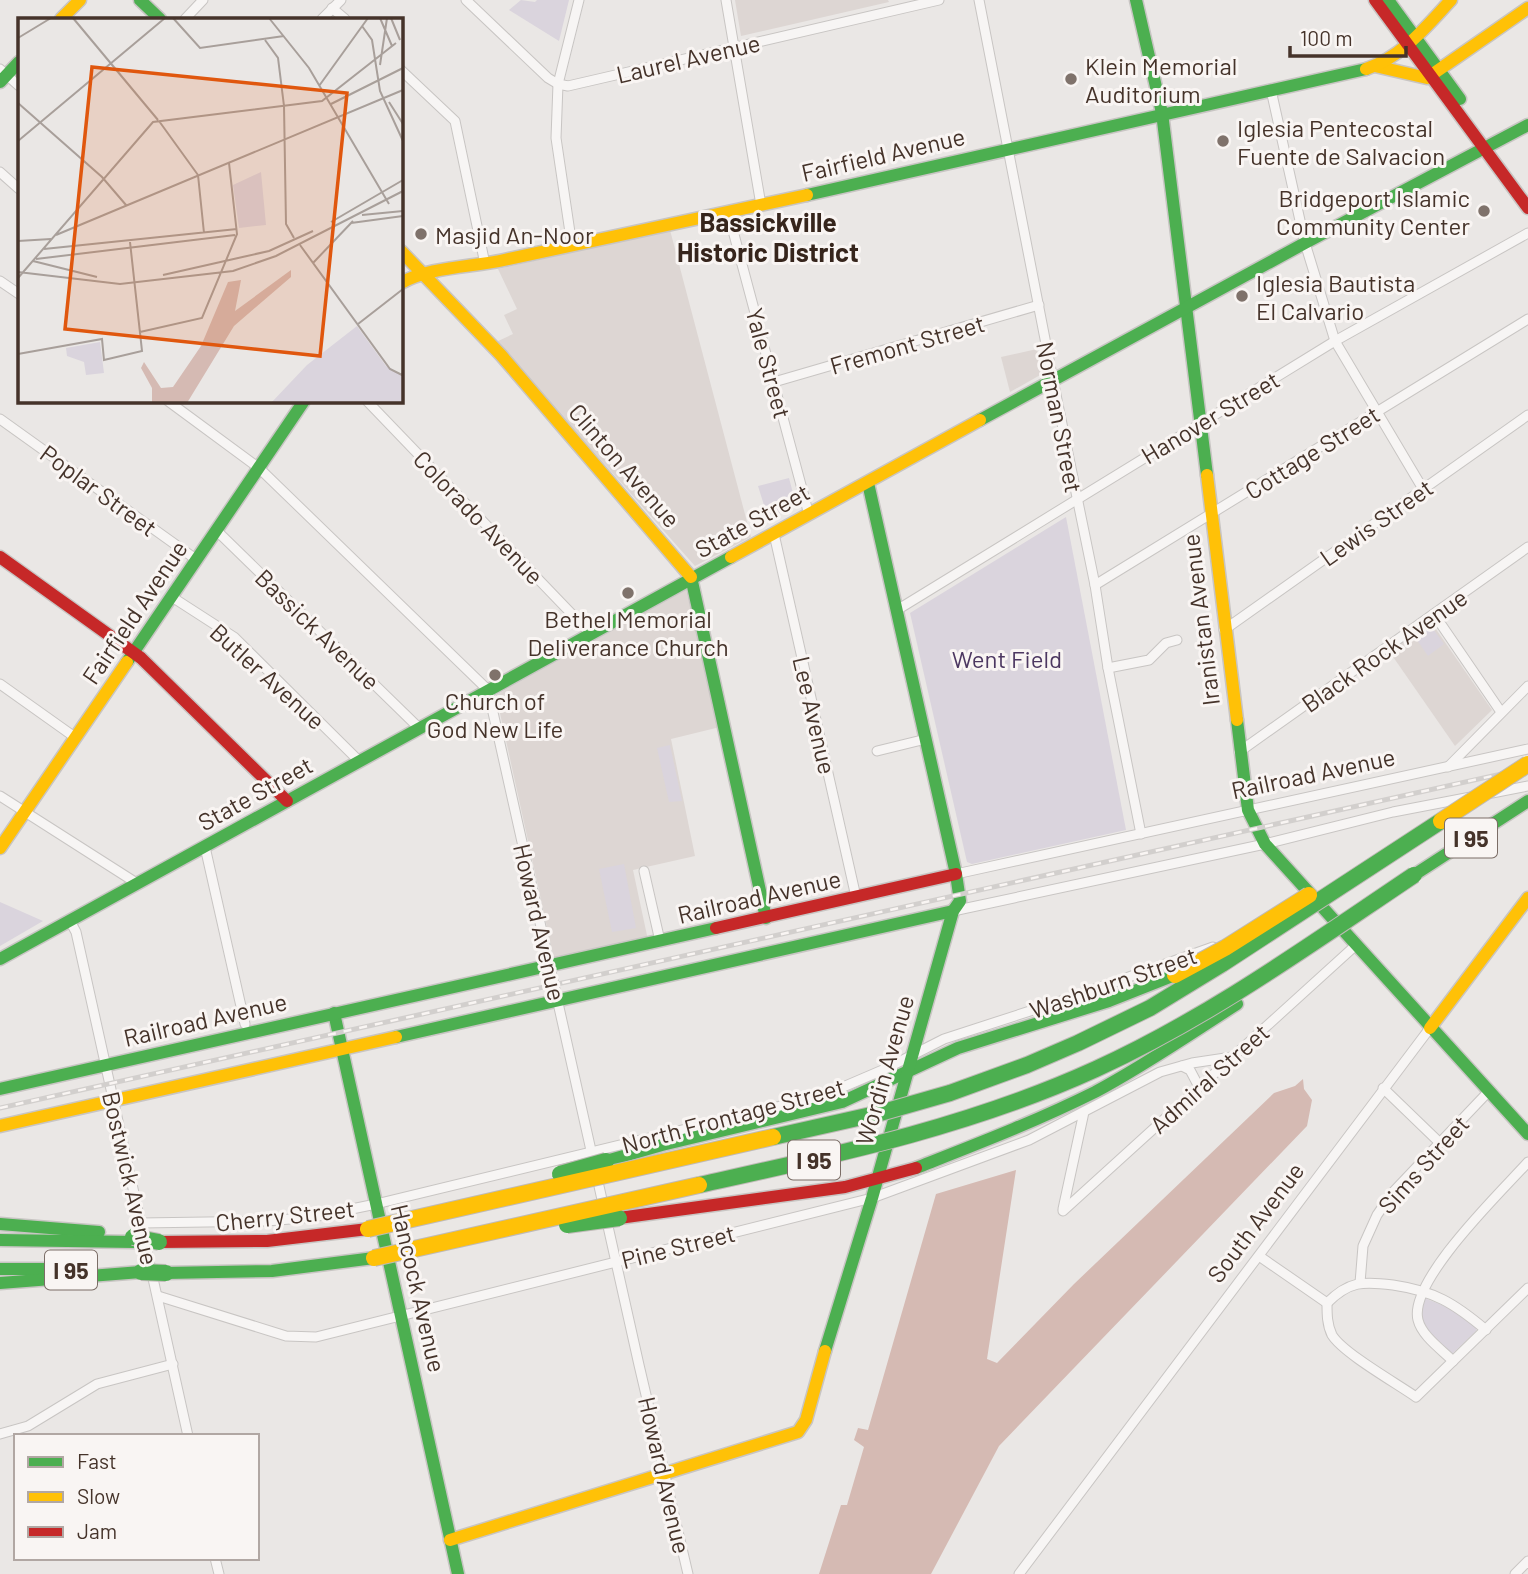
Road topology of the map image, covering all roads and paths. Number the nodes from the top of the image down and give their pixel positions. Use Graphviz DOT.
graph roads {
  1 [pos="80,0"];
  2 [pos="140,0"];
  3 [pos="204,0"];
  4 [pos="341,0"];
  5 [pos="466,0"];
  6 [pos="579,0"];
  7 [pos="726,0"];
  8 [pos="939,0"];
  9 [pos="979,0"];
  10 [pos="1136,0"];
  11 [pos="1375,0"];
  12 [pos="1388,0"];
  13 [pos="1451,0"];
  14 [pos="332,8"];
  15 [pos="1528,8"];
  16 [pos="62,18"];
  17 [pos="159,18"];
  18 [pos="186,18"];
  19 [pos="323,18"];
  20 [pos="344,18"];
  21 [pos="1411,41"];
  22 [pos="734,47"];
  23 [pos="18,63"];
  24 [pos="1374,66"];
  25 [pos="402,72"];
  26 [pos="1436,74"];
  27 [pos="7,78"];
  28 [pos="558,84"];
  29 [pos="1271,90"];
  30 [pos="1162,113"];
  31 [pos="1528,125"];
  32 [pos="1489,145"];
  33 [pos="1007,149"];
  34 [pos="0,172"];
  35 [pos="18,188"];
  36 [pos="1528,194"];
  37 [pos="761,205"];
  38 [pos="1528,208"];
  39 [pos="729,212"];
  40 [pos="1528,233"];
  41 [pos="1305,243"];
  42 [pos="572,246"];
  43 [pos="402,252"];
  44 [pos="485,264"];
  45 [pos="424,274"];
  46 [pos="0,281"];
  47 [pos="402,282"];
  48 [pos="18,293"];
  49 [pos="1039,305"];
  50 [pos="1186,308"];
  51 [pos="1528,318"];
  52 [pos="1335,341"];
  53 [pos="1053,380"];
  54 [pos="774,383"];
  55 [pos="169,402"];
  56 [pos="368,402"];
  57 [pos="298,403"];
  58 [pos="1377,412"];
  59 [pos="1528,415"];
  60 [pos="0,419"];
  61 [pos="1200,422"];
  62 [pos="259,468"];
  63 [pos="869,483"];
  64 [pos="1423,489"];
  65 [pos="1076,499"];
  66 [pos="1211,514"];
  67 [pos="809,515"];
  68 [pos="217,531"];
  69 [pos="774,534"];
  70 [pos="1528,547"];
  71 [pos="0,557"];
  72 [pos="197,561"];
  73 [pos="693,579"];
  74 [pos="1095,585"];
  75 [pos="172,597"];
  76 [pos="897,610"];
  77 [pos="1434,614"];
  78 [pos="1224,630"];
  79 [pos="591,634"];
  80 [pos="1177,640"];
  81 [pos="134,652"];
  82 [pos="1108,668"];
  83 [pos="0,684"];
  84 [pos="1528,686"];
  85 [pos="488,690"];
  86 [pos="1501,712"];
  87 [pos="419,727"];
  88 [pos="76,738"];
  89 [pos="926,739"];
  90 [pos="1528,749"];
  91 [pos="877,751"];
  92 [pos="1239,752"];
  93 [pos="359,761"];
  94 [pos="1528,762"];
  95 [pos="1448,768"];
  96 [pos="1528,786"];
  97 [pos="0,796"];
  98 [pos="287,801"];
  99 [pos="1528,801"];
  100 [pos="1248,810"];
  101 [pos="24,811"];
  102 [pos="1440,822"];
  103 [pos="1141,834"];
  104 [pos="1265,844"];
  105 [pos="205,847"];
  106 [pos="0,848"];
  107 [pos="644,871"];
  108 [pos="956,874"];
  109 [pos="1414,875"];
  110 [pos="138,884"];
  111 [pos="1308,893"];
  112 [pos="856,897"];
  113 [pos="1528,898"];
  114 [pos="953,911"];
  115 [pos="766,918"];
  116 [pos="70,921"];
  117 [pos="660,941"];
  118 [pos="1356,945"];
  119 [pos="0,959"];
  120 [pos="550,965"];
  121 [pos="558,1000"];
  122 [pos="334,1013"];
  123 [pos="245,1024"];
  124 [pos="1430,1028"];
  125 [pos="341,1048"];
  126 [pos="1232,1057"];
  127 [pos="909,1063"];
  128 [pos="107,1065"];
  129 [pos="1182,1066"];
  130 [pos="1199,1087"];
  131 [pos="1383,1088"];
  132 [pos="0,1089"];
  133 [pos="1489,1091"];
  134 [pos="113,1100"];
  135 [pos="1084,1112"];
  136 [pos="0,1126"];
  137 [pos="1528,1134"];
  138 [pos="1440,1143"];
  139 [pos="591,1152"];
  140 [pos="1528,1162"];
  141 [pos="876,1181"];
  142 [pos="550,1188"];
  143 [pos="872,1198"];
  144 [pos="376,1204"];
  145 [pos="0,1224"];
  146 [pos="499,1231"];
  147 [pos="136,1234"];
  148 [pos="0,1240"];
  149 [pos="1259,1256"];
  150 [pos="616,1262"];
  151 [pos="0,1269"];
  152 [pos="141,1272"];
  153 [pos="0,1283"];
  154 [pos="1360,1283"];
  155 [pos="1528,1288"];
  156 [pos="1423,1289"];
  157 [pos="158,1296"];
  158 [pos="1327,1303"];
  159 [pos="402,1315"];
  160 [pos="1486,1330"];
  161 [pos="1453,1361"];
  162 [pos="173,1364"];
  163 [pos="0,1434"];
  164 [pos="188,1434"];
  165 [pos="664,1474"];
  166 [pos="450,1540"];
  167 [pos="1528,1561"];
  168 [pos="458,1574"];
  169 [pos="688,1574"];
  170 [pos="1019,1574"];
  171 [pos="1515,1574"];
  1 -- 16 [label="main road"];
  2 -- 17 [label="main road"];
  3 -- 18 [label="street"];
  4 -- 14 [label="street"];
  5 -- 28 [label="street"];
  6 -- 28 [label="street"];
  7 -- 22 [label="street"];
  8 -- 22 [label="street, Laurel Avenue"];
  9 -- 33 [label="street, Norman Street"];
  10 -- 30 [label="main road, Iranistan Avenue"];
  11 -- 21 [label="main road"];
  12 -- 21 [label="main road"];
  13 -- 21 [label="main road, Fairfield Avenue"];
  14 -- 19 [label="street"];
  14 -- 20 [label="street"];
  15 -- 26 [label="main road"];
  21 -- 24 [label="main road, Fairfield Avenue"];
  21 -- 26 [label="main road"];
  22 -- 28 [label="street, Laurel Avenue"];
  22 -- 37 [label="street"];
  23 -- 27 [label="main road"];
  24 -- 26 [label="main road, Fairfield Avenue"];
  24 -- 29 [label="main road, Fairfield Avenue"];
  25 -- 44 [label="street"];
  26 -- 32 [label="main road"];
  28 -- 42 [label="street"];
  29 -- 30 [label="main road, Fairfield Avenue"];
  29 -- 41 [label="street"];
  30 -- 33 [label="main road, Fairfield Avenue"];
  30 -- 50 [label="main road, Iranistan Avenue"];
  31 -- 32 [label="main road, State Street"];
  32 -- 36 [label="main road"];
  32 -- 38 [label="main road"];
  32 -- 41 [label="main road, State Street"];
  33 -- 37 [label="main road, Fairfield Avenue"];
  33 -- 49 [label="street, Norman Street"];
  34 -- 35 [label="street"];
  37 -- 39 [label="main road, Fairfield Avenue"];
  39 -- 42 [label="main road, Fairfield Avenue"];
  39 -- 54 [label="street, Yale Street"];
  40 -- 52 [label="street, Hanover Street"];
  41 -- 50 [label="main road, State Street"];
  41 -- 52 [label="street"];
  42 -- 44 [label="main road, Fairfield Avenue"];
  43 -- 45 [label="main road, Clinton Avenue"];
  44 -- 45 [label="main road, Fairfield Avenue"];
  45 -- 47 [label="main road, Fairfield Avenue"];
  45 -- 73 [label="main road, Clinton Avenue"];
  46 -- 48 [label="street"];
  49 -- 53 [label="street, Norman Street"];
  49 -- 54 [label="street, Fremont Street"];
  50 -- 53 [label="main road, State Street"];
  50 -- 61 [label="main road, Iranistan Avenue"];
  51 -- 58 [label="street, Cottage Street"];
  52 -- 58 [label="street"];
  52 -- 61 [label="street, Hanover Street"];
  53 -- 63 [label="main road, State Street"];
  53 -- 65 [label="street, Norman Street"];
  54 -- 67 [label="street, Yale Street"];
  55 -- 62 [label="street"];
  56 -- 79 [label="street, Colorado Avenue"];
  57 -- 62 [label="main road, Fairfield Avenue"];
  58 -- 64 [label="street"];
  58 -- 66 [label="street, Cottage Street"];
  59 -- 64 [label="street, Lewis Street"];
  60 -- 72 [label="street, Poplar Street"];
  61 -- 65 [label="street, Hanover Street"];
  61 -- 66 [label="main road, Iranistan Avenue"];
  62 -- 68 [label="main road, Fairfield Avenue"];
  62 -- 85 [label="street"];
  63 -- 67 [label="main road, State Street"];
  63 -- 76 [label="main road, Wordin Avenue"];
  64 -- 78 [label="street, Lewis Street"];
  65 -- 74 [label="street, Norman Street"];
  65 -- 76 [label="street, Hanover Street"];
  66 -- 74 [label="street, Cottage Street"];
  66 -- 78 [label="main road, Iranistan Avenue"];
  67 -- 69 [label="main road, State Street"];
  68 -- 72 [label="main road, Fairfield Avenue"];
  68 -- 87 [label="street, Bassick Avenue"];
  69 -- 73 [label="main road, State Street"];
  69 -- 112 [label="street, Lee Avenue"];
  70 -- 77 [label="street, Black Rock Avenue"];
  71 -- 81 [label="main road"];
  72 -- 75 [label="main road, Fairfield Avenue"];
  73 -- 79 [label="main road, State Street"];
  73 -- 115 [label="main road, Clinton Avenue"];
  74 -- 82 [label="street, Norman Street"];
  75 -- 81 [label="main road, Fairfield Avenue"];
  75 -- 93 [label="street, Butler Avenue"];
  76 -- 89 [label="main road, Wordin Avenue"];
  77 -- 86 [label="street"];
  77 -- 92 [label="street, Black Rock Avenue"];
  78 -- 92 [label="main road, Iranistan Avenue"];
  79 -- 85 [label="main road, State Street"];
  80 -- 82 [label="street"];
  81 -- 88 [label="main road, Fairfield Avenue"];
  81 -- 98 [label="main road"];
  82 -- 103 [label="street, Norman Street"];
  83 -- 88 [label="street"];
  84 -- 86 [label="street"];
  85 -- 87 [label="main road, State Street"];
  85 -- 120 [label="street, Howard Avenue"];
  86 -- 95 [label="street"];
  87 -- 93 [label="main road, State Street"];
  88 -- 101 [label="main road, Fairfield Avenue"];
  89 -- 91 [label="street"];
  89 -- 108 [label="main road, Wordin Avenue"];
  90 -- 95 [label="street, Railroad Avenue"];
  92 -- 100 [label="main road, Iranistan Avenue"];
  93 -- 98 [label="main road, State Street"];
  94 -- 102 [label="main road, I 95, bridge"];
  95 -- 100 [label="street, Railroad Avenue"];
  96 -- 104 [label="street"];
  97 -- 101 [label="street"];
  98 -- 105 [label="main road, State Street"];
  99 -- 109 [label="main road, I 95"];
  100 -- 103 [label="street, Railroad Avenue"];
  100 -- 104 [label="main road, Iranistan Avenue"];
  101 -- 106 [label="main road, Fairfield Avenue"];
  101 -- 110 [label="street"];
  102 -- 127 [label="main road, bridge"];
  102 -- 142 [label="main road, I 95, bridge"];
  103 -- 108 [label="street, Railroad Avenue"];
  104 -- 111 [label="main road, Iranistan Avenue"];
  104 -- 114 [label="street"];
  105 -- 110 [label="main road, State Street"];
  105 -- 123 [label="street"];
  107 -- 117 [label="street"];
  108 -- 112 [label="main road, Railroad Avenue"];
  108 -- 114 [label="main road, Wordin Avenue"];
  109 -- 141 [label="main road, bridge"];
  109 -- 146 [label="main road, I 95, bridge"];
  110 -- 116 [label="main road, State Street"];
  111 -- 118 [label="main road, Iranistan Avenue"];
  111 -- 127 [label="street, Washburn Street"];
  112 -- 115 [label="main road, Railroad Avenue"];
  113 -- 124 [label="main road, South Avenue"];
  114 -- 121 [label="main road"];
  114 -- 127 [label="main road, Wordin Avenue"];
  115 -- 117 [label="main road, Railroad Avenue"];
  116 -- 119 [label="main road, State Street"];
  116 -- 128 [label="street, Bostwick Avenue"];
  117 -- 120 [label="main road, Railroad Avenue"];
  118 -- 124 [label="main road, Iranistan Avenue"];
  118 -- 126 [label="street, Admiral Street"];
  120 -- 121 [label="street, Howard Avenue"];
  120 -- 122 [label="main road, Railroad Avenue"];
  121 -- 125 [label="main road"];
  121 -- 139 [label="street, Howard Avenue"];
  122 -- 125 [label="main road, Hancock Avenue"];
  122 -- 128 [label="main road, Railroad Avenue"];
  124 -- 131 [label="street, South Avenue"];
  124 -- 133 [label="main road, Iranistan Avenue"];
  125 -- 134 [label="main road"];
  125 -- 144 [label="main road, Hancock Avenue"];
  126 -- 129 [label="street, Pine Street"];
  126 -- 130 [label="street, Admiral Street"];
  127 -- 139 [label="street, North Frontage Street"];
  127 -- 141 [label="main road, Wordin Avenue"];
  127 -- 142 [label="main road, bridge"];
  128 -- 132 [label="main road, Railroad Avenue"];
  128 -- 134 [label="street, Bostwick Avenue"];
  129 -- 130 [label="street"];
  129 -- 135 [label="street, Pine Street"];
  130 -- 135 [label="street, Admiral Street"];
  131 -- 138 [label="street"];
  131 -- 149 [label="street, South Avenue"];
  133 -- 137 [label="main road, Iranistan Avenue"];
  133 -- 138 [label="street, Sims Street"];
  134 -- 136 [label="main road"];
  134 -- 147 [label="street, Bostwick Avenue"];
  135 -- 143 [label="street, Pine Street"];
  138 -- 154 [label="street, Sims Street"];
  139 -- 144 [label="street, Cherry Street"];
  139 -- 150 [label="street, Howard Avenue"];
  140 -- 156 [label="street"];
  141 -- 143 [label="main road, Wordin Avenue"];
  141 -- 146 [label="main road, bridge"];
  142 -- 147 [label="main road, I 95, bridge"];
  143 -- 150 [label="street, Pine Street"];
  143 -- 165 [label="main road, Wordin Avenue"];
  144 -- 147 [label="street, Cherry Street"];
  144 -- 159 [label="main road, Hancock Avenue"];
  145 -- 147 [label="main road"];
  146 -- 152 [label="main road, I 95, bridge"];
  147 -- 148 [label="main road, I 95"];
  147 -- 157 [label="street, Bostwick Avenue"];
  149 -- 158 [label="street"];
  149 -- 170 [label="street, South Avenue"];
  150 -- 159 [label="street, Pine Street"];
  150 -- 165 [label="street, Howard Avenue"];
  151 -- 152 [label="main road, I 95"];
  152 -- 153 [label="main road"];
  154 -- 156 [label="street"];
  154 -- 158 [label="street"];
  155 -- 160 [label="street"];
  156 -- 160 [label="street"];
  156 -- 161 [label="street"];
  157 -- 159 [label="street, Pine Street"];
  157 -- 162 [label="street, Bostwick Avenue"];
  158 -- 161 [label="street"];
  159 -- 166 [label="main road, Hancock Avenue"];
  160 -- 161 [label="street"];
  162 -- 163 [label="street"];
  162 -- 164 [label="street, Bostwick Avenue"];
  165 -- 166 [label="main road, Wordin Avenue"];
  165 -- 169 [label="street, Howard Avenue"];
  166 -- 168 [label="main road, Hancock Avenue"];
  167 -- 171 [label="street"];
}
